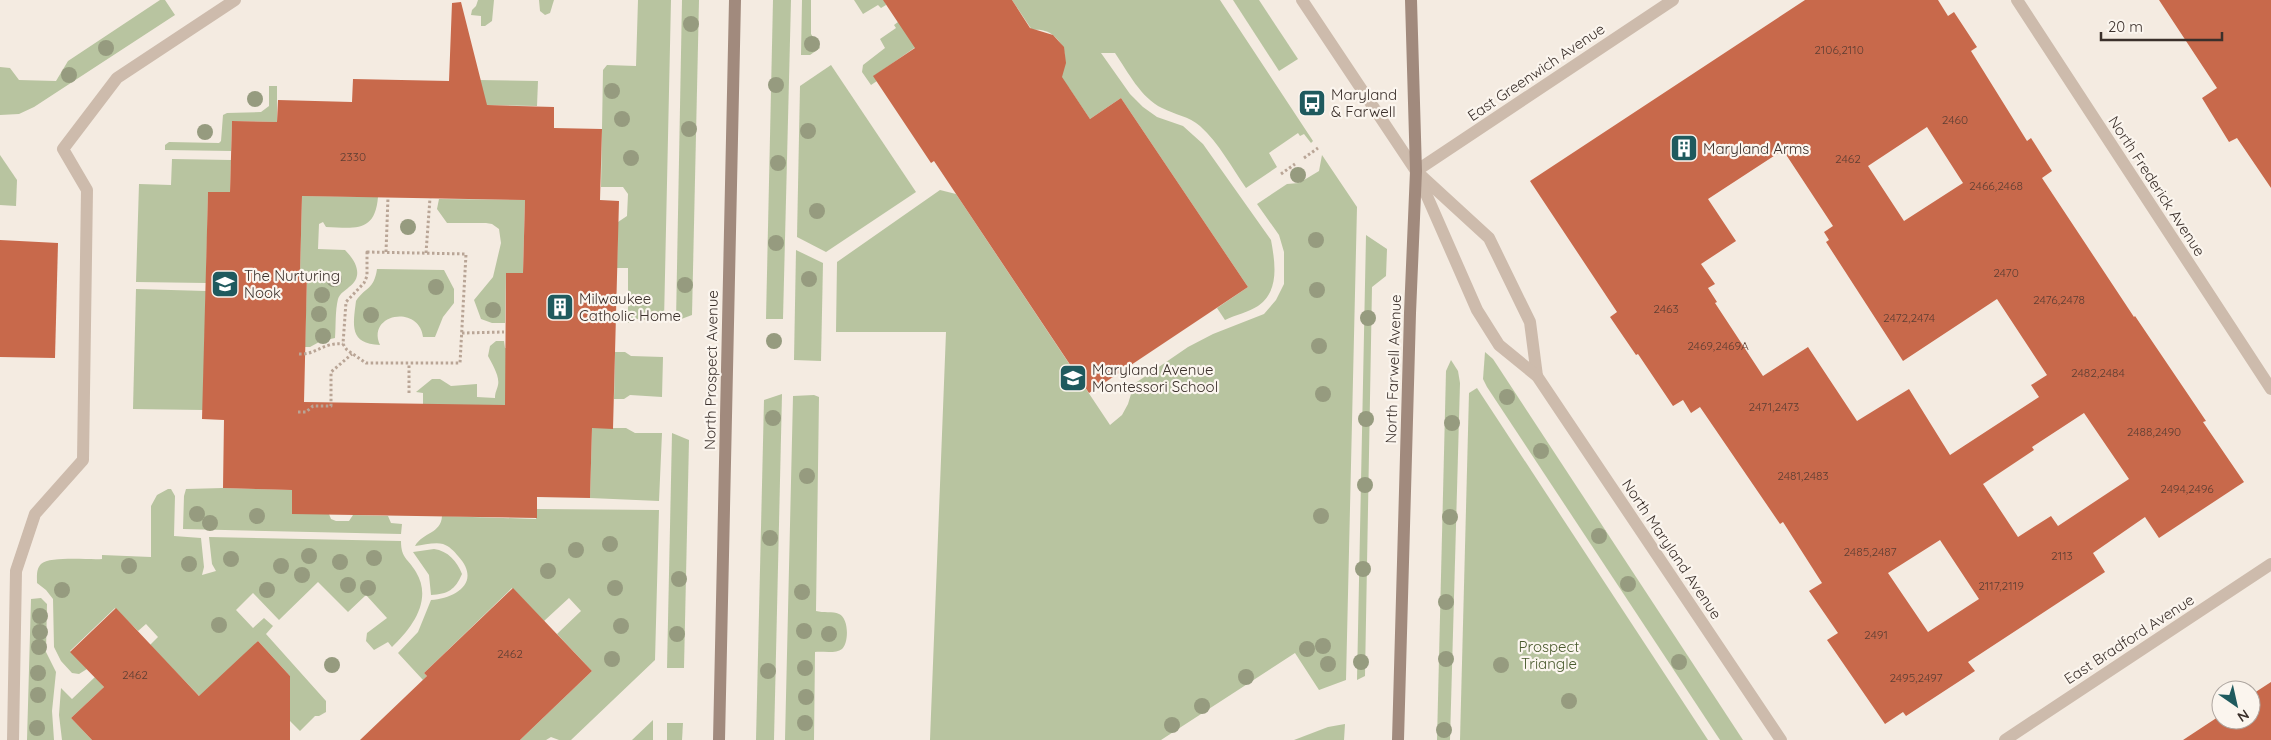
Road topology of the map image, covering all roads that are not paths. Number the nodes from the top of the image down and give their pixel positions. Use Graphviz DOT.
graph roads {
  1 [pos="235,0"];
  2 [pos="735,0"];
  3 [pos="1302,0"];
  4 [pos="1411,0"];
  5 [pos="1673,0"];
  6 [pos="2017,0"];
  7 [pos="1416,171"];
  8 [pos="1536,376"];
  9 [pos="2271,389"];
  10 [pos="2271,564"];
  11 [pos="12,740"];
  12 [pos="719,740"];
  13 [pos="1398,740"];
  14 [pos="1781,740"];
  15 [pos="2005,740"];
  1 -- 11 [label="street"];
  2 -- 12 [label="main road, North Prospect Avenue"];
  3 -- 7 [label="street, North Maryland Avenue"];
  4 -- 7 [label="main road, North Farwell Avenue"];
  5 -- 7 [label="street, East Greenwich Avenue"];
  6 -- 9 [label="street, North Frederick Avenue"];
  7 -- 8 [label="street, North Maryland Avenue"];
  7 -- 8 [label="street, North Maryland Avenue"];
  7 -- 13 [label="main road, North Farwell Avenue"];
  8 -- 14 [label="street, North Maryland Avenue"];
  10 -- 15 [label="street, East Bradford Avenue"];
}
